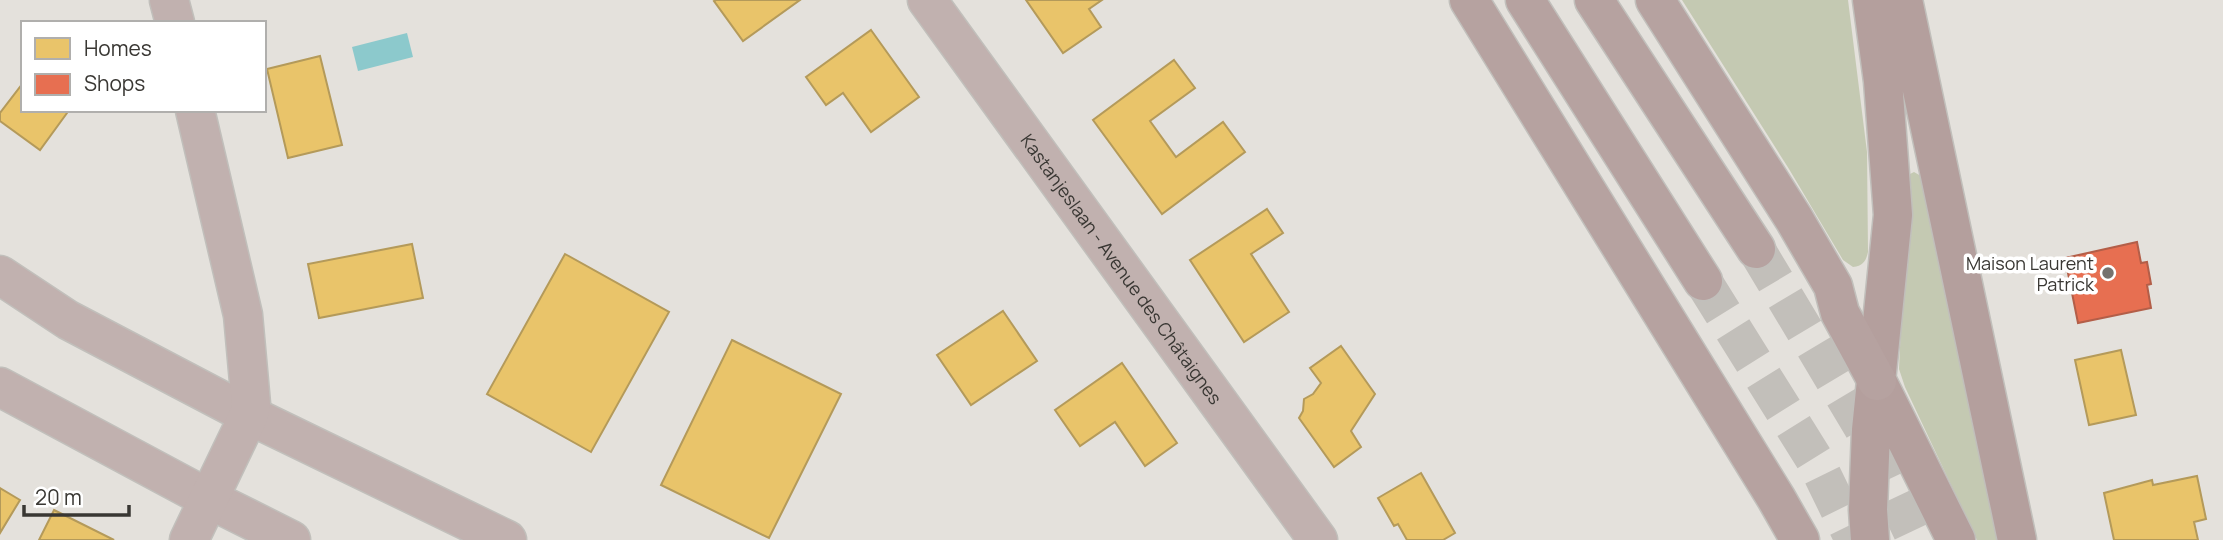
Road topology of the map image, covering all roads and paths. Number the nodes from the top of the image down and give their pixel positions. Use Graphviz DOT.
graph roads {
  1 [pos="169,0"];
  2 [pos="927,0"];
  3 [pos="1469,0"];
  4 [pos="1525,0"];
  5 [pos="1594,0"];
  6 [pos="1654,0"];
  7 [pos="1872,0"];
  8 [pos="1903,0"];
  9 [pos="174,21"];
  10 [pos="195,112"];
  11 [pos="1756,249"];
  12 [pos="1888,270"];
  13 [pos="0,275"];
  14 [pos="1703,281"];
  15 [pos="1833,285"];
  16 [pos="1877,381"];
  17 [pos="0,387"];
  18 [pos="249,415"];
  19 [pos="209,499"];
  20 [pos="189,540"];
  21 [pos="291,540"];
  22 [pos="507,540"];
  23 [pos="1318,540"];
  24 [pos="1800,540"];
  25 [pos="1870,540"];
  26 [pos="1956,540"];
  27 [pos="2017,540"];
  1 -- 9 [label="street"];
  2 -- 23 [label="street, Kastanjeslaan - Avenue des Châtaignes"];
  3 -- 24 [label="highway"];
  4 -- 14 [label="highway"];
  5 -- 11 [label="highway"];
  6 -- 15 [label="highway"];
  7 -- 12 [label="main road"];
  8 -- 27 [label="main road"];
  10 -- 18 [label="street"];
  12 -- 15 [label="main road"];
  12 -- 16 [label="main road"];
  13 -- 18 [label="street"];
  15 -- 16 [label="highway"];
  16 -- 25 [label="main road"];
  16 -- 26 [label="main road"];
  17 -- 19 [label="street"];
  18 -- 19 [label="street"];
  18 -- 22 [label="street"];
  19 -- 20 [label="street"];
  19 -- 21 [label="street"];
}
